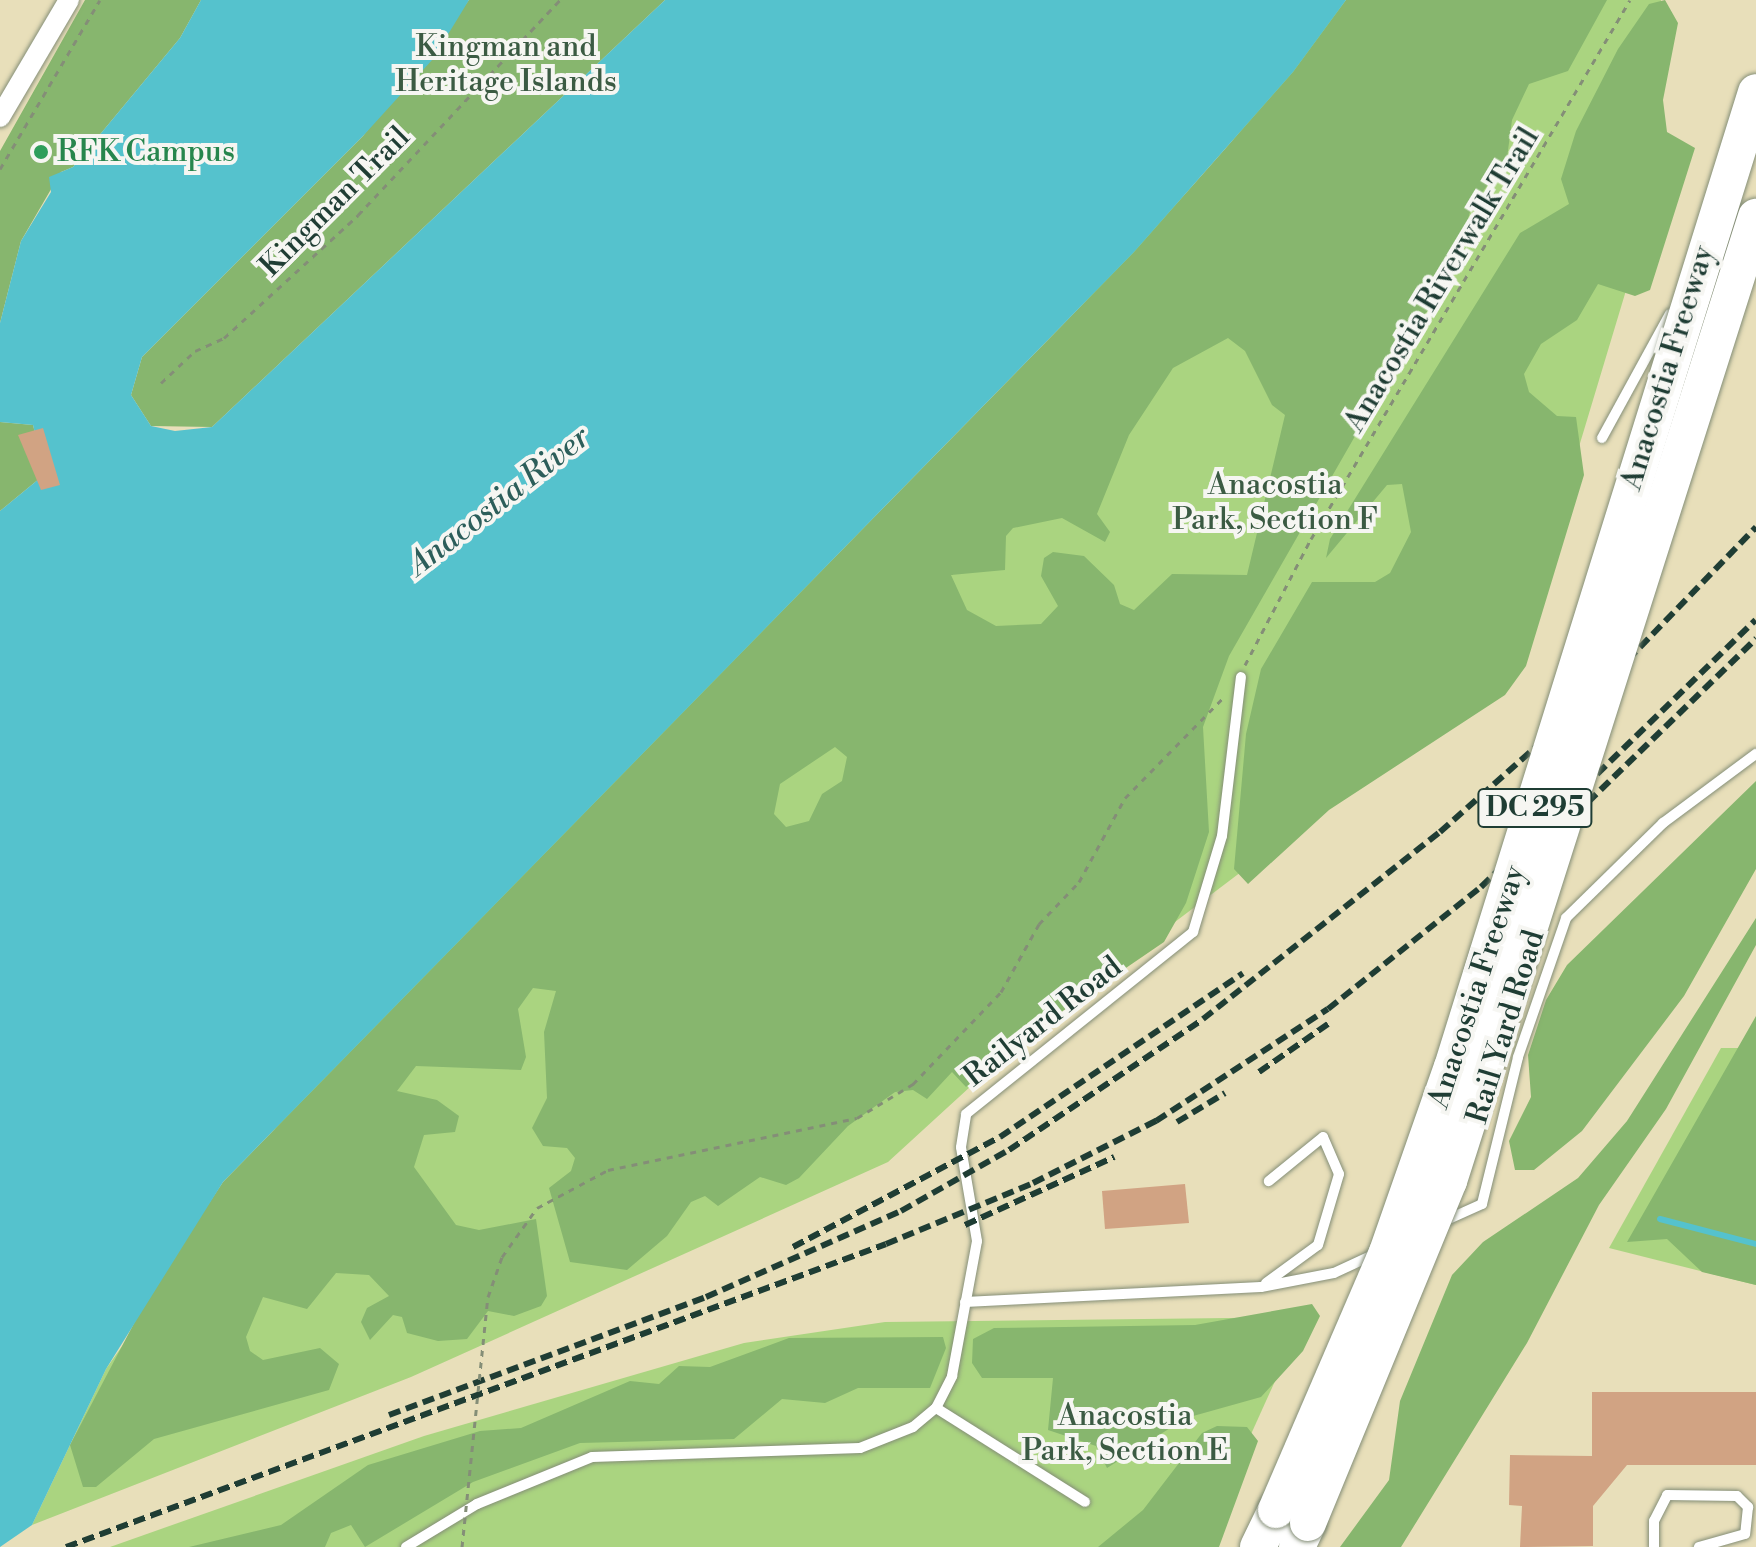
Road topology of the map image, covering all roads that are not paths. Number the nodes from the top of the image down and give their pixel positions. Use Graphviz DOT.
graph roads {
  1 [pos="69,0"];
  2 [pos="1756,92"];
  3 [pos="0,117"];
  4 [pos="1756,217"];
  5 [pos="1713,221"];
  6 [pos="1602,438"];
  7 [pos="1241,677"];
  8 [pos="1756,754"];
  9 [pos="1269,1181"];
  10 [pos="1261,1287"];
  11 [pos="965,1302"];
  12 [pos="936,1408"];
  13 [pos="1085,1502"];
  14 [pos="1293,1527"];
  15 [pos="406,1547"];
  16 [pos="1258,1547"];
  17 [pos="1654,1547"];
  18 [pos="1699,1547"];
  1 -- 3 [label="street"];
  2 -- 5 [label="highway, Anacostia Freeway / DC 295, bridge"];
  4 -- 14 [label="highway, Anacostia Freeway / DC 295, bridge"];
  5 -- 6 [label="lane"];
  5 -- 14 [label="highway, Anacostia Freeway / DC 295, bridge"];
  7 -- 11 [label="lane, Railyard Road"];
  8 -- 10 [label="lane, Rail Yard Road"];
  9 -- 10 [label="lane"];
  10 -- 11 [label="lane, Rail Yard Road"];
  11 -- 12 [label="lane, Railyard Road"];
  12 -- 13 [label="lane"];
  12 -- 15 [label="lane"];
  14 -- 16 [label="highway, Anacostia Freeway / DC 295"];
  17 -- 18 [label="lane"];
}
